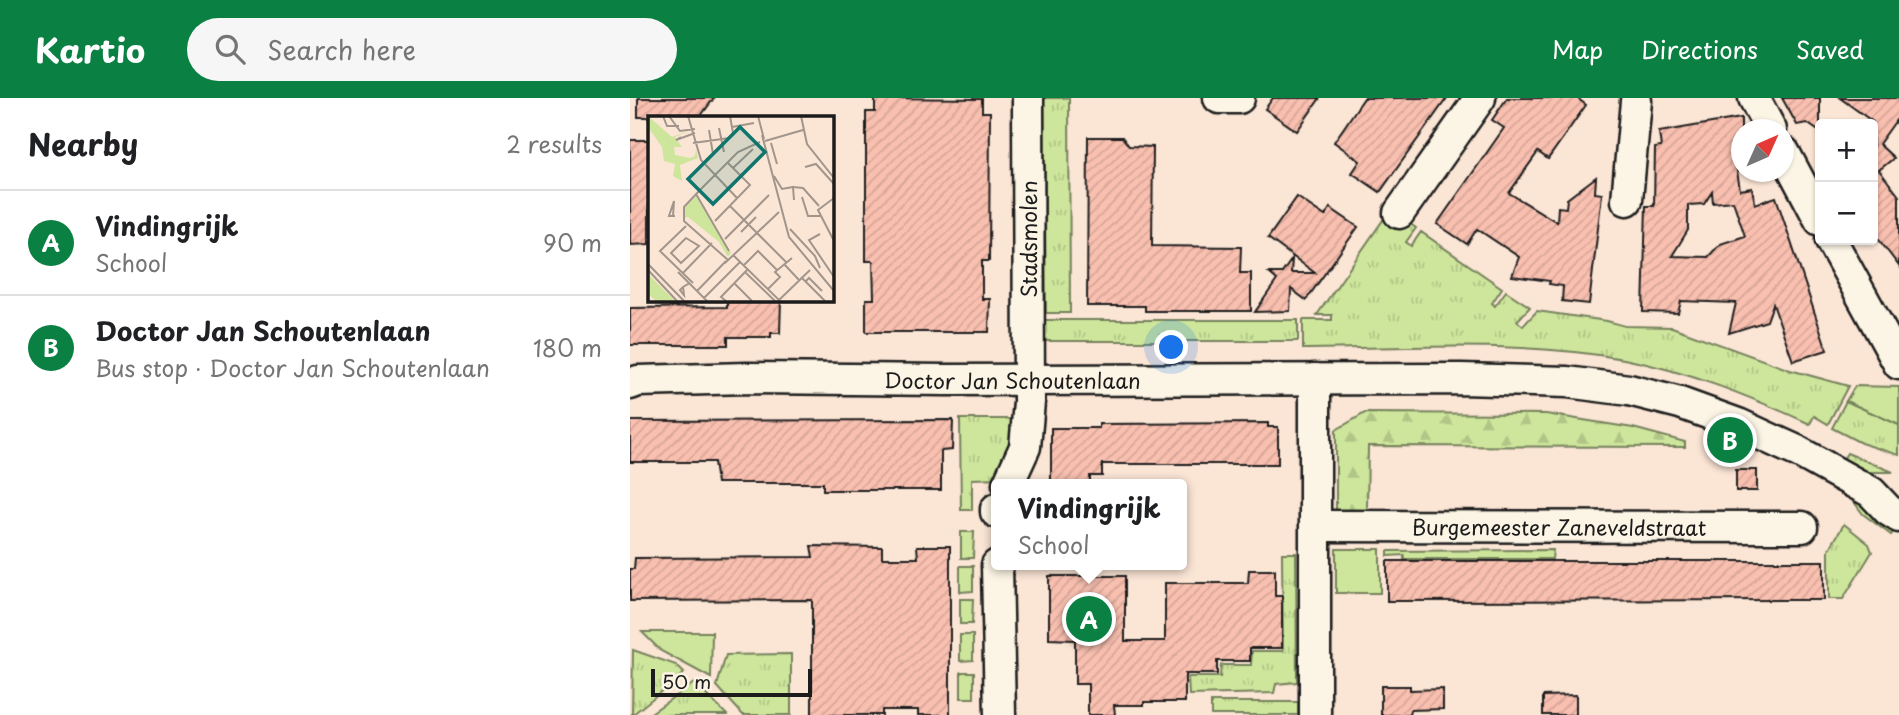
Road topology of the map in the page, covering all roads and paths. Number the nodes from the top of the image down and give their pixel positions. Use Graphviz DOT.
graph roads {
  1 [pos="1028,98"];
  2 [pos="1219,98"];
  3 [pos="1239,98"];
  4 [pos="1480,98"];
  5 [pos="1754,98"];
  6 [pos="1642,99"];
  7 [pos="1765,119"];
  8 [pos="1794,172"];
  9 [pos="1627,200"];
  10 [pos="1815,211"];
  11 [pos="1399,213"];
  12 [pos="1834,245"];
  13 [pos="1899,364"];
  14 [pos="1315,379"];
  15 [pos="1028,380"];
  16 [pos="633,381"];
  17 [pos="1010,479"];
  18 [pos="1885,493"];
  19 [pos="1899,517"];
  20 [pos="1317,526"];
  21 [pos="1801,527"];
  22 [pos="997,570"];
  23 [pos="1000,715"];
  24 [pos="1315,715"];
  1 -- 15 [label="street, Stadsmolen"];
  2 -- 3 [label="street"];
  4 -- 11 [label="street"];
  5 -- 7 [label="street"];
  6 -- 9 [label="street"];
  8 -- 10 [label="street"];
  12 -- 13 [label="street"];
  14 -- 15 [label="street, Doctor Jan Schoutenlaan"];
  14 -- 18 [label="street, Doctor Jan Schoutenlaan"];
  14 -- 20 [label="street"];
  15 -- 16 [label="street, Doctor Jan Schoutenlaan"];
  15 -- 17 [label="street, Stadsmolen"];
  18 -- 19 [label="street, Doctor Jan Schoutenlaan"];
  20 -- 21 [label="street, Burgemeester Zaneveldstraat"];
  20 -- 24 [label="street"];
  22 -- 23 [label="street"];
}
